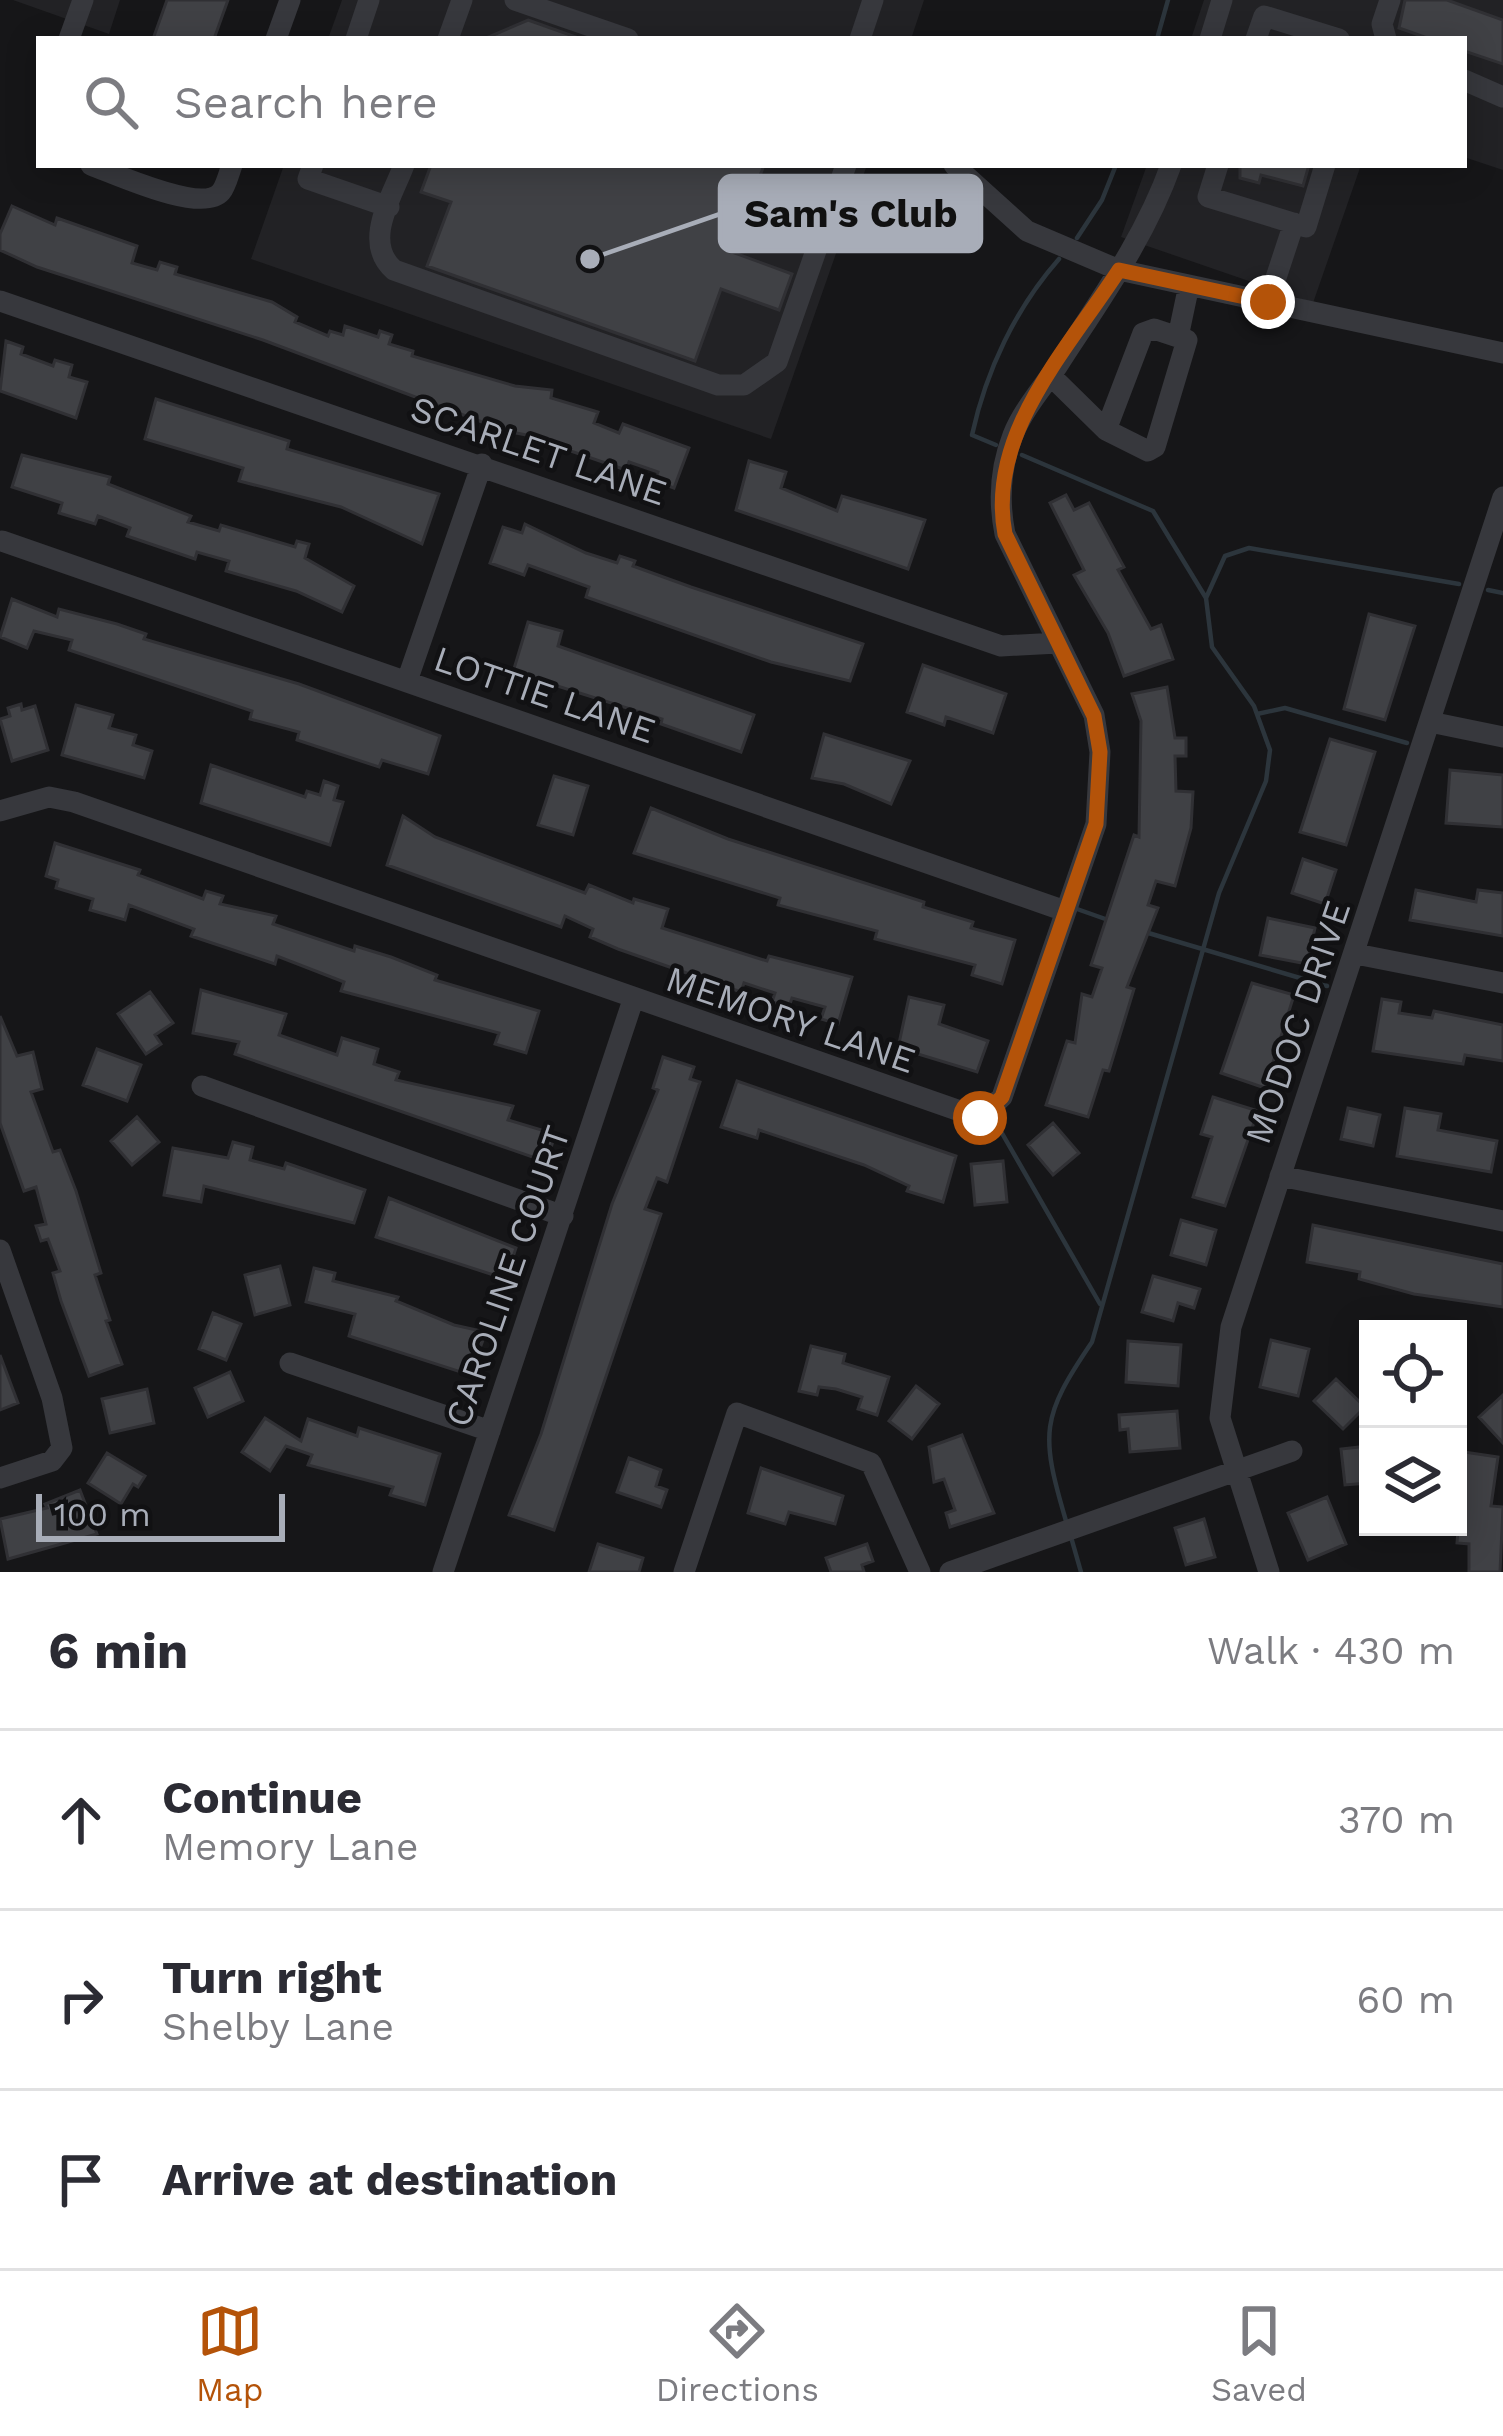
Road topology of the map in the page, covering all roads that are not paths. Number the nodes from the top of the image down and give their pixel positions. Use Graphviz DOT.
graph roads {
  1 [pos="82,0"];
  2 [pos="290,0"];
  3 [pos="369,0"];
  4 [pos="462,0"];
  5 [pos="515,0"];
  6 [pos="873,0"];
  7 [pos="1222,0"];
  8 [pos="1390,0"];
  9 [pos="70,36"];
  10 [pos="277,36"];
  11 [pos="357,36"];
  12 [pos="449,36"];
  13 [pos="619,36"];
  14 [pos="861,36"];
  15 [pos="1211,36"];
  16 [pos="1257,36"];
  17 [pos="1329,36"];
  18 [pos="1384,36"];
  19 [pos="1467,81"];
  20 [pos="1503,97"];
  21 [pos="99,168"];
  22 [pos="231,168"];
  23 [pos="312,168"];
  24 [pos="403,168"];
  25 [pos="845,168"];
  26 [pos="957,168"];
  27 [pos="1170,168"];
  28 [pos="1217,168"];
  29 [pos="1324,168"];
  30 [pos="389,207"];
  31 [pos="1294,224"];
  32 [pos="1119,270"];
  33 [pos="1189,285"];
  34 [pos="0,301"];
  35 [pos="1268,302"];
  36 [pos="1178,337"];
  37 [pos="1503,353"];
  38 [pos="1051,376"];
  39 [pos="1106,430"];
  40 [pos="482,464"];
  41 [pos="1503,497"];
  42 [pos="2,541"];
  43 [pos="1058,643"];
  44 [pos="407,681"];
  45 [pos="1430,722"];
  46 [pos="1503,736"];
  47 [pos="0,811"];
  48 [pos="1065,911"];
  49 [pos="1356,954"];
  50 [pos="1503,983"];
  51 [pos="633,1000"];
  52 [pos="202,1086"];
  53 [pos="1280,1176"];
  54 [pos="563,1216"];
  55 [pos="1503,1221"];
  56 [pos="0,1250"];
  57 [pos="290,1363"];
  58 [pos="490,1431"];
  59 [pos="1292,1451"];
  60 [pos="1233,1471"];
  61 [pos="0,1478"];
  62 [pos="443,1572"];
  63 [pos="684,1572"];
  64 [pos="920,1572"];
  65 [pos="950,1572"];
  66 [pos="1269,1572"];
  1 -- 9 [label="street"];
  2 -- 10 [label="street"];
  3 -- 11 [label="street"];
  4 -- 12 [label="street"];
  5 -- 13 [label="street"];
  6 -- 14 [label="street"];
  7 -- 15 [label="street"];
  8 -- 18 [label="street"];
  16 -- 17 [label="street"];
  19 -- 20 [label="street"];
  21 -- 22 [label="street"];
  23 -- 30 [label="street"];
  24 -- 30 [label="street"];
  25 -- 30 [label="street"];
  26 -- 32 [label="street"];
  27 -- 32 [label="street, MEMORY LANE"];
  28 -- 31 [label="street"];
  29 -- 31 [label="street"];
  31 -- 35 [label="street"];
  32 -- 33 [label="street"];
  32 -- 38 [label="street, MEMORY LANE"];
  33 -- 35 [label="street"];
  33 -- 36 [label="street"];
  34 -- 40 [label="street, SCARLET LANE"];
  35 -- 37 [label="street"];
  36 -- 39 [label="street"];
  36 -- 39 [label="street"];
  38 -- 39 [label="street"];
  38 -- 43 [label="street, MEMORY LANE"];
  40 -- 43 [label="street, SCARLET LANE"];
  40 -- 44 [label="street"];
  41 -- 45 [label="street, MODOC DRIVE"];
  42 -- 44 [label="street, LOTTIE LANE"];
  43 -- 48 [label="street, MEMORY LANE"];
  44 -- 48 [label="street, LOTTIE LANE"];
  45 -- 46 [label="street"];
  45 -- 49 [label="street, MODOC DRIVE"];
  47 -- 51 [label="street, MEMORY LANE"];
  48 -- 51 [label="street, MEMORY LANE"];
  49 -- 50 [label="street"];
  49 -- 53 [label="street, MODOC DRIVE"];
  51 -- 54 [label="street, CAROLINE COURT"];
  52 -- 54 [label="street"];
  53 -- 55 [label="street"];
  53 -- 60 [label="street, MODOC DRIVE"];
  54 -- 58 [label="street, CAROLINE COURT"];
  56 -- 61 [label="street"];
  57 -- 58 [label="street"];
  58 -- 62 [label="street, CAROLINE COURT"];
  59 -- 60 [label="street"];
  60 -- 65 [label="street"];
  60 -- 66 [label="street, MODOC DRIVE"];
  63 -- 64 [label="street"];
}
